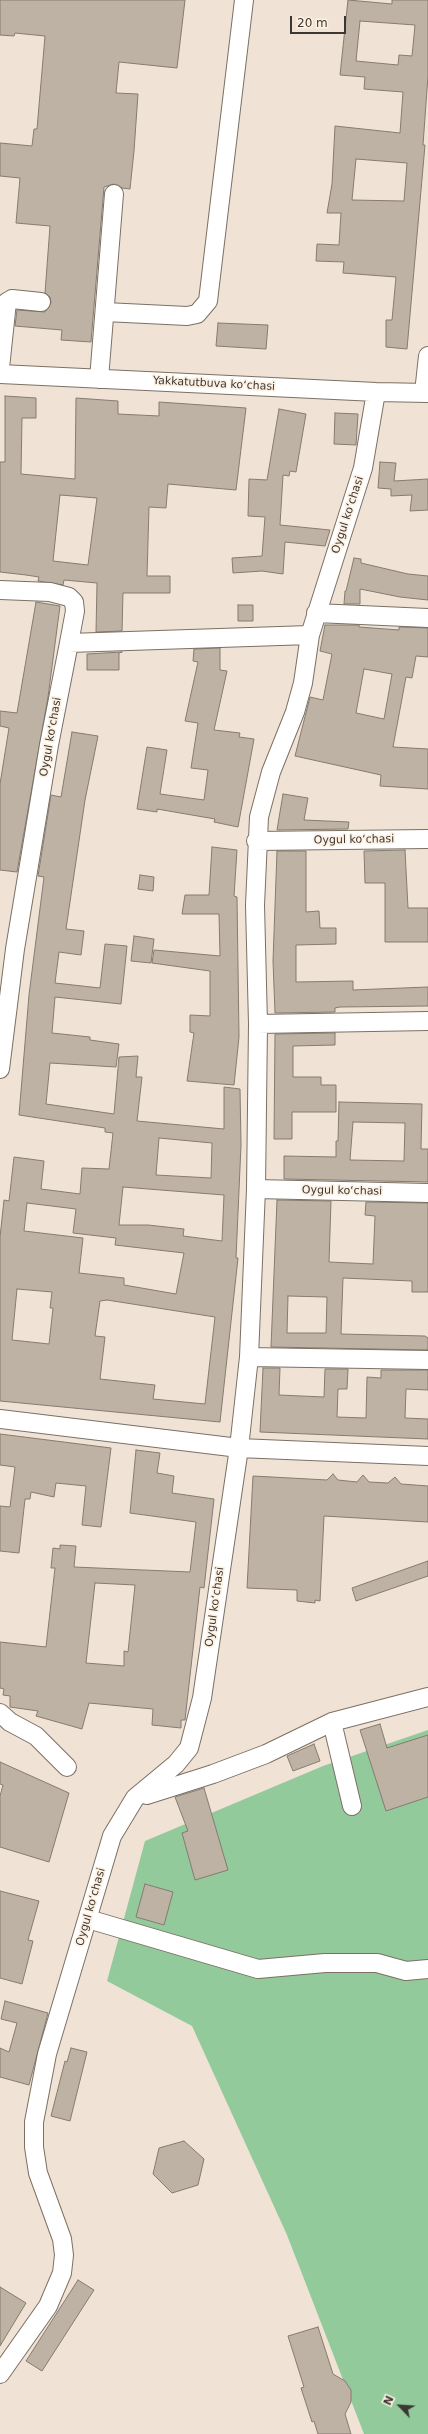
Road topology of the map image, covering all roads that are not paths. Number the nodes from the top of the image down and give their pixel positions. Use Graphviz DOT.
graph roads {
  1 [pos="244,0"];
  2 [pos="114,194"];
  3 [pos="41,302"];
  4 [pos="105,312"];
  5 [pos="428,356"];
  6 [pos="0,368"];
  7 [pos="0,374"];
  8 [pos="99,379"];
  9 [pos="376,392"];
  10 [pos="426,393"];
  11 [pos="0,590"];
  12 [pos="316,613"];
  13 [pos="428,618"];
  14 [pos="310,634"];
  15 [pos="69,643"];
  16 [pos="428,839"];
  17 [pos="256,841"];
  18 [pos="428,1021"];
  19 [pos="258,1024"];
  20 [pos="0,1068"];
  21 [pos="256,1189"];
  22 [pos="428,1193"];
  23 [pos="248,1357"];
  24 [pos="428,1360"];
  25 [pos="0,1419"];
  26 [pos="239,1448"];
  27 [pos="428,1456"];
  28 [pos="428,1697"];
  29 [pos="0,1713"];
  30 [pos="332,1722"];
  31 [pos="189,1748"];
  32 [pos="67,1767"];
  33 [pos="213,1774"];
  34 [pos="135,1798"];
  35 [pos="352,1806"];
  36 [pos="88,1919"];
  37 [pos="428,1969"];
  38 [pos="0,2374"];
  1 -- 4 [label="street"];
  2 -- 4 [label="street"];
  3 -- 6 [label="street"];
  4 -- 8 [label="street"];
  5 -- 10 [label="street"];
  7 -- 8 [label="street, Yakkatutbuva koʻchasi"];
  8 -- 9 [label="street, Yakkatutbuva koʻchasi"];
  9 -- 10 [label="street, Yakkatutbuva koʻchasi"];
  9 -- 12 [label="street, Oygul koʻchasi"];
  11 -- 15 [label="street, Oygul koʻchasi"];
  12 -- 13 [label="street"];
  12 -- 14 [label="street, Oygul koʻchasi"];
  14 -- 15 [label="street"];
  14 -- 17 [label="street, Oygul koʻchasi"];
  15 -- 20 [label="street, Oygul koʻchasi"];
  16 -- 17 [label="street, Oygul koʻchasi"];
  17 -- 19 [label="street, Oygul koʻchasi"];
  18 -- 19 [label="street"];
  19 -- 21 [label="street, Oygul koʻchasi"];
  21 -- 22 [label="street, Oygul koʻchasi"];
  21 -- 23 [label="street, Oygul koʻchasi"];
  23 -- 24 [label="street"];
  23 -- 26 [label="street, Oygul koʻchasi"];
  25 -- 26 [label="street"];
  26 -- 27 [label="street"];
  26 -- 31 [label="street, Oygul koʻchasi"];
  28 -- 30 [label="street"];
  29 -- 32 [label="street"];
  30 -- 33 [label="street"];
  30 -- 35 [label="street"];
  31 -- 33 [label="street"];
  31 -- 34 [label="street, Oygul koʻchasi"];
  33 -- 34 [label="street"];
  34 -- 36 [label="street, Oygul koʻchasi"];
  36 -- 37 [label="street"];
  36 -- 38 [label="street, Oygul koʻchasi"];
}
